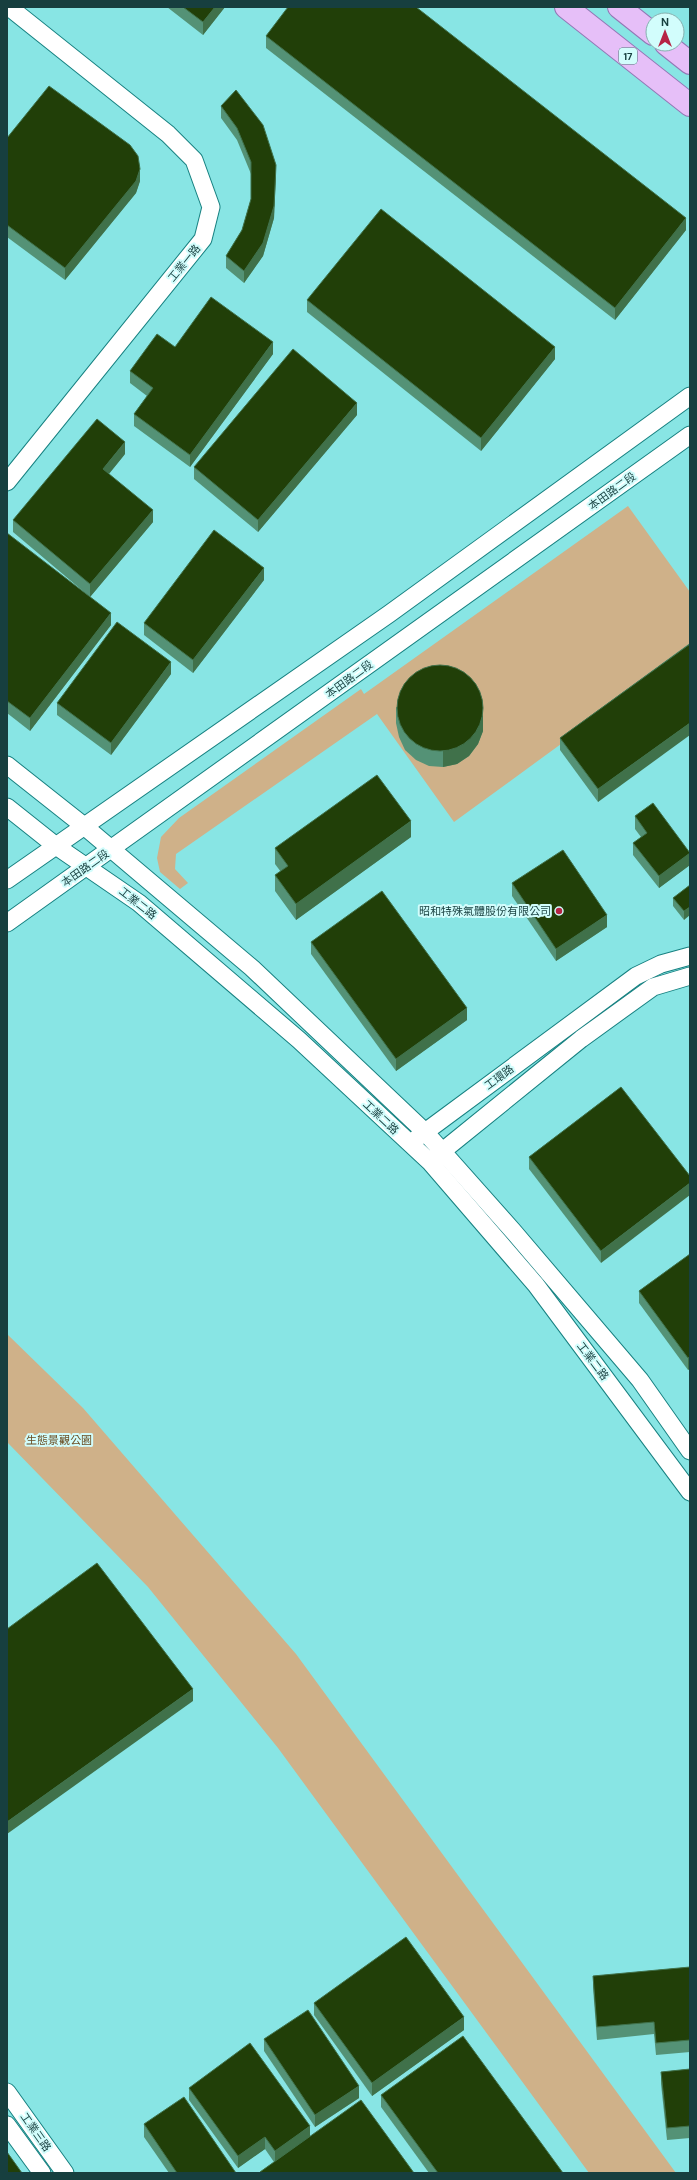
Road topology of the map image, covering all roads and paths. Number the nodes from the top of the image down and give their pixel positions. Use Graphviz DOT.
graph roads {
  1 [pos="9,7"];
  2 [pos="566,7"];
  3 [pos="619,7"];
  4 [pos="645,28"];
  5 [pos="676,52"];
  6 [pos="690,63"];
  7 [pos="690,105"];
  8 [pos="690,396"];
  9 [pos="690,435"];
  10 [pos="7,482"];
  11 [pos="7,765"];
  12 [pos="7,807"];
  13 [pos="84,826"];
  14 [pos="56,846"];
  15 [pos="112,849"];
  16 [pos="86,866"];
  17 [pos="7,880"];
  18 [pos="7,923"];
  19 [pos="690,956"];
  20 [pos="690,976"];
  21 [pos="588,1011"];
  22 [pos="309,1022"];
  23 [pos="599,1026"];
  24 [pos="294,1037"];
  25 [pos="425,1132"];
  26 [pos="410,1144"];
  27 [pos="436,1156"];
  28 [pos="670,1423"];
  29 [pos="648,1436"];
  30 [pos="690,1451"];
  31 [pos="690,1492"];
  32 [pos="7,2092"];
  33 [pos="7,2126"];
  34 [pos="45,2146"];
  35 [pos="31,2158"];
  36 [pos="42,2173"];
  37 [pos="65,2173"];
  1 -- 10 [label="street, 工業一路"];
  2 -- 7 [label="main road, 17"];
  3 -- 4 [label="main road"];
  5 -- 6 [label="main road"];
  8 -- 13 [label="street"];
  9 -- 15 [label="street, 本田路二段"];
  11 -- 13 [label="street, 工業二路"];
  12 -- 14 [label="street, 工業二路"];
  13 -- 14 [label="street"];
  13 -- 15 [label="street, 工業二路"];
  14 -- 16 [label="street, 工業二路"];
  14 -- 17 [label="street"];
  15 -- 16 [label="street, 本田路二段"];
  15 -- 22 [label="street, 工業二路"];
  16 -- 18 [label="street, 本田路二段"];
  16 -- 24 [label="street, 工業二路"];
  19 -- 21 [label="street, 工環路"];
  20 -- 23 [label="street, 工環路"];
  21 -- 23 [label="street"];
  21 -- 25 [label="street, 工環路"];
  22 -- 24 [label="street"];
  22 -- 25 [label="street, 工業二路"];
  23 -- 27 [label="street, 工環路"];
  24 -- 26 [label="street, 工業二路"];
  25 -- 26 [label="street, 工環路"];
  25 -- 27 [label="street, 工業二路"];
  26 -- 27 [label="street, 工業二路"];
  27 -- 28 [label="street, 工業二路"];
  27 -- 29 [label="street, 工業二路"];
  28 -- 29 [label="street"];
  28 -- 30 [label="street, 工業二路"];
  29 -- 31 [label="street, 工業二路"];
  32 -- 34 [label="street, 工業三路"];
  33 -- 35 [label="street, 工業三路"];
  34 -- 35 [label="street"];
  34 -- 37 [label="street, 工業三路"];
  35 -- 36 [label="street, 工業三路"];
}
